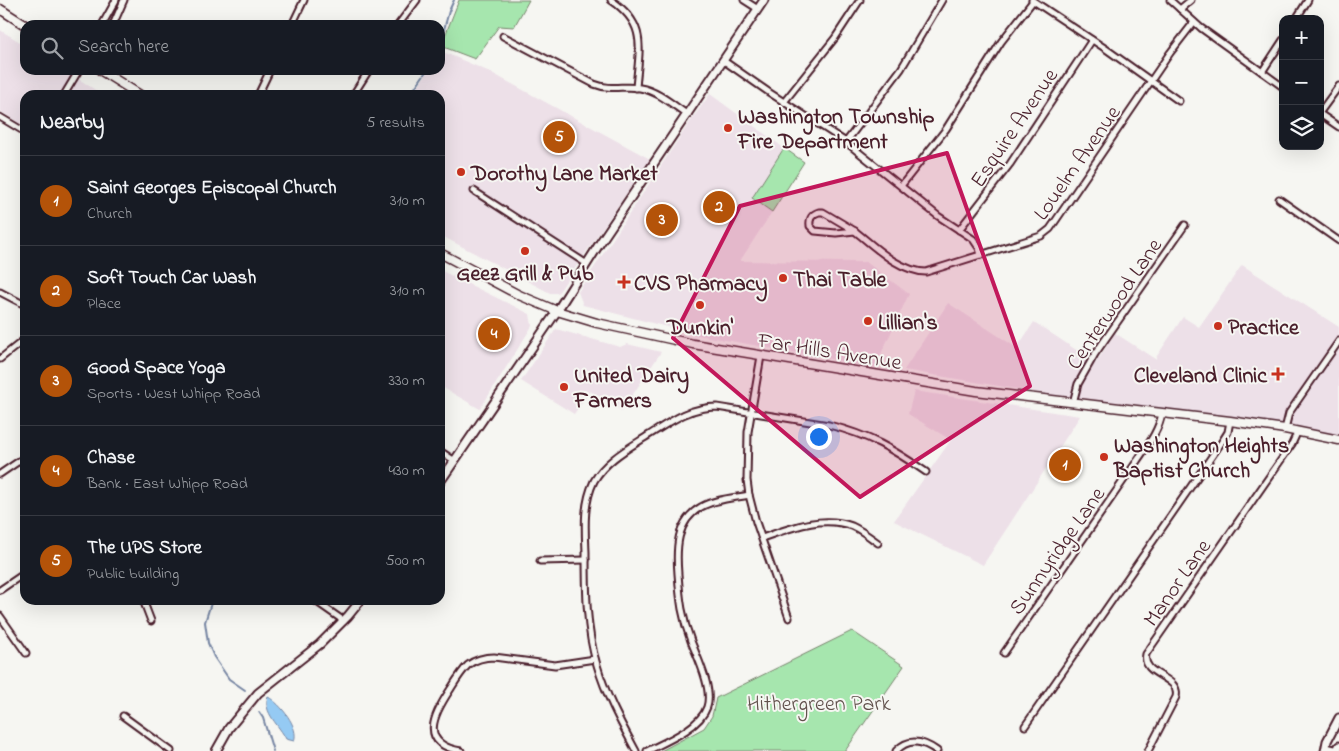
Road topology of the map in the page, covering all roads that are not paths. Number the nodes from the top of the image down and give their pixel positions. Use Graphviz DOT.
graph roads {
  1 [pos="116,0"];
  2 [pos="124,0"];
  3 [pos="304,0"];
  4 [pos="417,0"];
  5 [pos="612,0"];
  6 [pos="744,0"];
  7 [pos="764,0"];
  8 [pos="860,0"];
  9 [pos="942,0"];
  10 [pos="1033,0"];
  11 [pos="1170,0"];
  12 [pos="1191,0"];
  13 [pos="1308,0"];
  14 [pos="0,9"];
  15 [pos="758,9"];
  16 [pos="1180,9"];
  17 [pos="1299,15"];
  18 [pos="105,20"];
  19 [pos="115,20"];
  20 [pos="294,20"];
  21 [pos="402,20"];
  22 [pos="20,22"];
  23 [pos="1194,22"];
  24 [pos="504,36"];
  25 [pos="1092,40"];
  26 [pos="1279,46"];
  27 [pos="724,61"];
  28 [pos="1262,72"];
  29 [pos="76,75"];
  30 [pos="108,75"];
  31 [pos="268,75"];
  32 [pos="366,75"];
  33 [pos="1152,81"];
  34 [pos="1279,84"];
  35 [pos="1339,86"];
  36 [pos="636,88"];
  37 [pos="67,90"];
  38 [pos="132,90"];
  39 [pos="260,90"];
  40 [pos="356,90"];
  41 [pos="1179,101"];
  42 [pos="784,102"];
  43 [pos="1324,107"];
  44 [pos="688,115"];
  45 [pos="1324,116"];
  46 [pos="0,117"];
  47 [pos="1339,127"];
  48 [pos="20,129"];
  49 [pos="846,142"];
  50 [pos="902,186"];
  51 [pos="474,191"];
  52 [pos="1279,199"];
  53 [pos="1185,225"];
  54 [pos="959,230"];
  55 [pos="855,232"];
  56 [pos="1339,242"];
  57 [pos="981,255"];
  58 [pos="445,256"];
  59 [pos="587,264"];
  60 [pos="0,292"];
  61 [pos="20,302"];
  62 [pos="557,311"];
  63 [pos="1339,341"];
  64 [pos="20,343"];
  65 [pos="761,356"];
  66 [pos="0,359"];
  67 [pos="1073,403"];
  68 [pos="752,412"];
  69 [pos="1162,413"];
  70 [pos="1230,421"];
  71 [pos="1284,429"];
  72 [pos="1298,431"];
  73 [pos="1339,440"];
  74 [pos="445,454"];
  75 [pos="20,460"];
  76 [pos="455,461"];
  77 [pos="926,472"];
  78 [pos="0,474"];
  79 [pos="445,475"];
  80 [pos="749,495"];
  81 [pos="762,538"];
  82 [pos="878,543"];
  83 [pos="586,560"];
  84 [pos="540,561"];
  85 [pos="20,576"];
  86 [pos="0,590"];
  87 [pos="145,605"];
  88 [pos="321,605"];
  89 [pos="357,605"];
  90 [pos="0,616"];
  91 [pos="789,618"];
  92 [pos="151,621"];
  93 [pos="344,621"];
  94 [pos="26,653"];
  95 [pos="1004,653"];
  96 [pos="596,659"];
  97 [pos="123,716"];
  98 [pos="1339,718"];
  99 [pos="1025,726"];
  100 [pos="1326,749"];
  101 [pos="1338,749"];
  102 [pos="171,751"];
  103 [pos="216,751"];
  104 [pos="461,751"];
  105 [pos="636,751"];
  106 [pos="647,751"];
  107 [pos="896,751"];
  108 [pos="937,751"];
  109 [pos="1148,751"];
  1 -- 18 [label="street"];
  2 -- 19 [label="street"];
  3 -- 20 [label="street"];
  4 -- 21 [label="street"];
  5 -- 36 [label="street"];
  6 -- 15 [label="street"];
  7 -- 15 [label="main road"];
  8 -- 42 [label="street"];
  9 -- 49 [label="street"];
  10 -- 25 [label="street"];
  10 -- 50 [label="street"];
  11 -- 16 [label="street"];
  12 -- 16 [label="street"];
  13 -- 17 [label="street"];
  14 -- 22 [label="main road"];
  15 -- 27 [label="main road"];
  16 -- 23 [label="street"];
  23 -- 28 [label="street"];
  23 -- 33 [label="street, Louelm Avenue"];
  24 -- 36 [label="street"];
  25 -- 33 [label="street"];
  25 -- 54 [label="street, Esquire Avenue"];
  26 -- 28 [label="street"];
  27 -- 42 [label="street"];
  27 -- 44 [label="main road"];
  28 -- 34 [label="street"];
  29 -- 37 [label="street"];
  30 -- 38 [label="main road"];
  31 -- 39 [label="street"];
  32 -- 40 [label="street"];
  33 -- 41 [label="street"];
  33 -- 57 [label="street, Louelm Avenue"];
  35 -- 43 [label="street"];
  36 -- 44 [label="street"];
  42 -- 49 [label="street"];
  44 -- 59 [label="main road"];
  45 -- 47 [label="street"];
  46 -- 48 [label="street"];
  49 -- 50 [label="street"];
  50 -- 54 [label="street"];
  51 -- 59 [label="street"];
  52 -- 56 [label="street"];
  53 -- 67 [label="street, Centerwood Lane"];
  54 -- 57 [label="street"];
  55 -- 55 [label="street"];
  55 -- 57 [label="street, Louelm Avenue"];
  58 -- 62 [label="main road, Far Hills Avenue"];
  59 -- 62 [label="main road"];
  60 -- 61 [label="street"];
  62 -- 65 [label="main road, Far Hills Avenue"];
  62 -- 76 [label="main road"];
  63 -- 71 [label="street"];
  64 -- 66 [label="street"];
  65 -- 67 [label="main road, Far Hills Avenue"];
  65 -- 68 [label="street"];
  67 -- 69 [label="main road, Far Hills Avenue"];
  68 -- 77 [label="street"];
  68 -- 80 [label="street"];
  68 -- 83 [label="street"];
  69 -- 70 [label="main road, Far Hills Avenue"];
  69 -- 95 [label="street, Sunnyridge Lane"];
  70 -- 71 [label="main road, Far Hills Avenue"];
  70 -- 99 [label="street"];
  71 -- 72 [label="main road, Far Hills Avenue"];
  72 -- 73 [label="main road, Far Hills Avenue"];
  72 -- 109 [label="street, Manor Lane"];
  74 -- 76 [label="street"];
  75 -- 78 [label="street"];
  76 -- 79 [label="main road"];
  80 -- 81 [label="street"];
  80 -- 106 [label="street"];
  81 -- 82 [label="street"];
  81 -- 91 [label="street"];
  83 -- 84 [label="street"];
  83 -- 96 [label="street"];
  85 -- 86 [label="street"];
  87 -- 92 [label="street"];
  88 -- 93 [label="street"];
  89 -- 93 [label="main road"];
  90 -- 94 [label="street"];
  93 -- 103 [label="main road"];
  96 -- 104 [label="street"];
  96 -- 105 [label="street"];
  97 -- 102 [label="street"];
  98 -- 100 [label="main road"];
  100 -- 101 [label="street"];
  107 -- 108 [label="street"];
}
